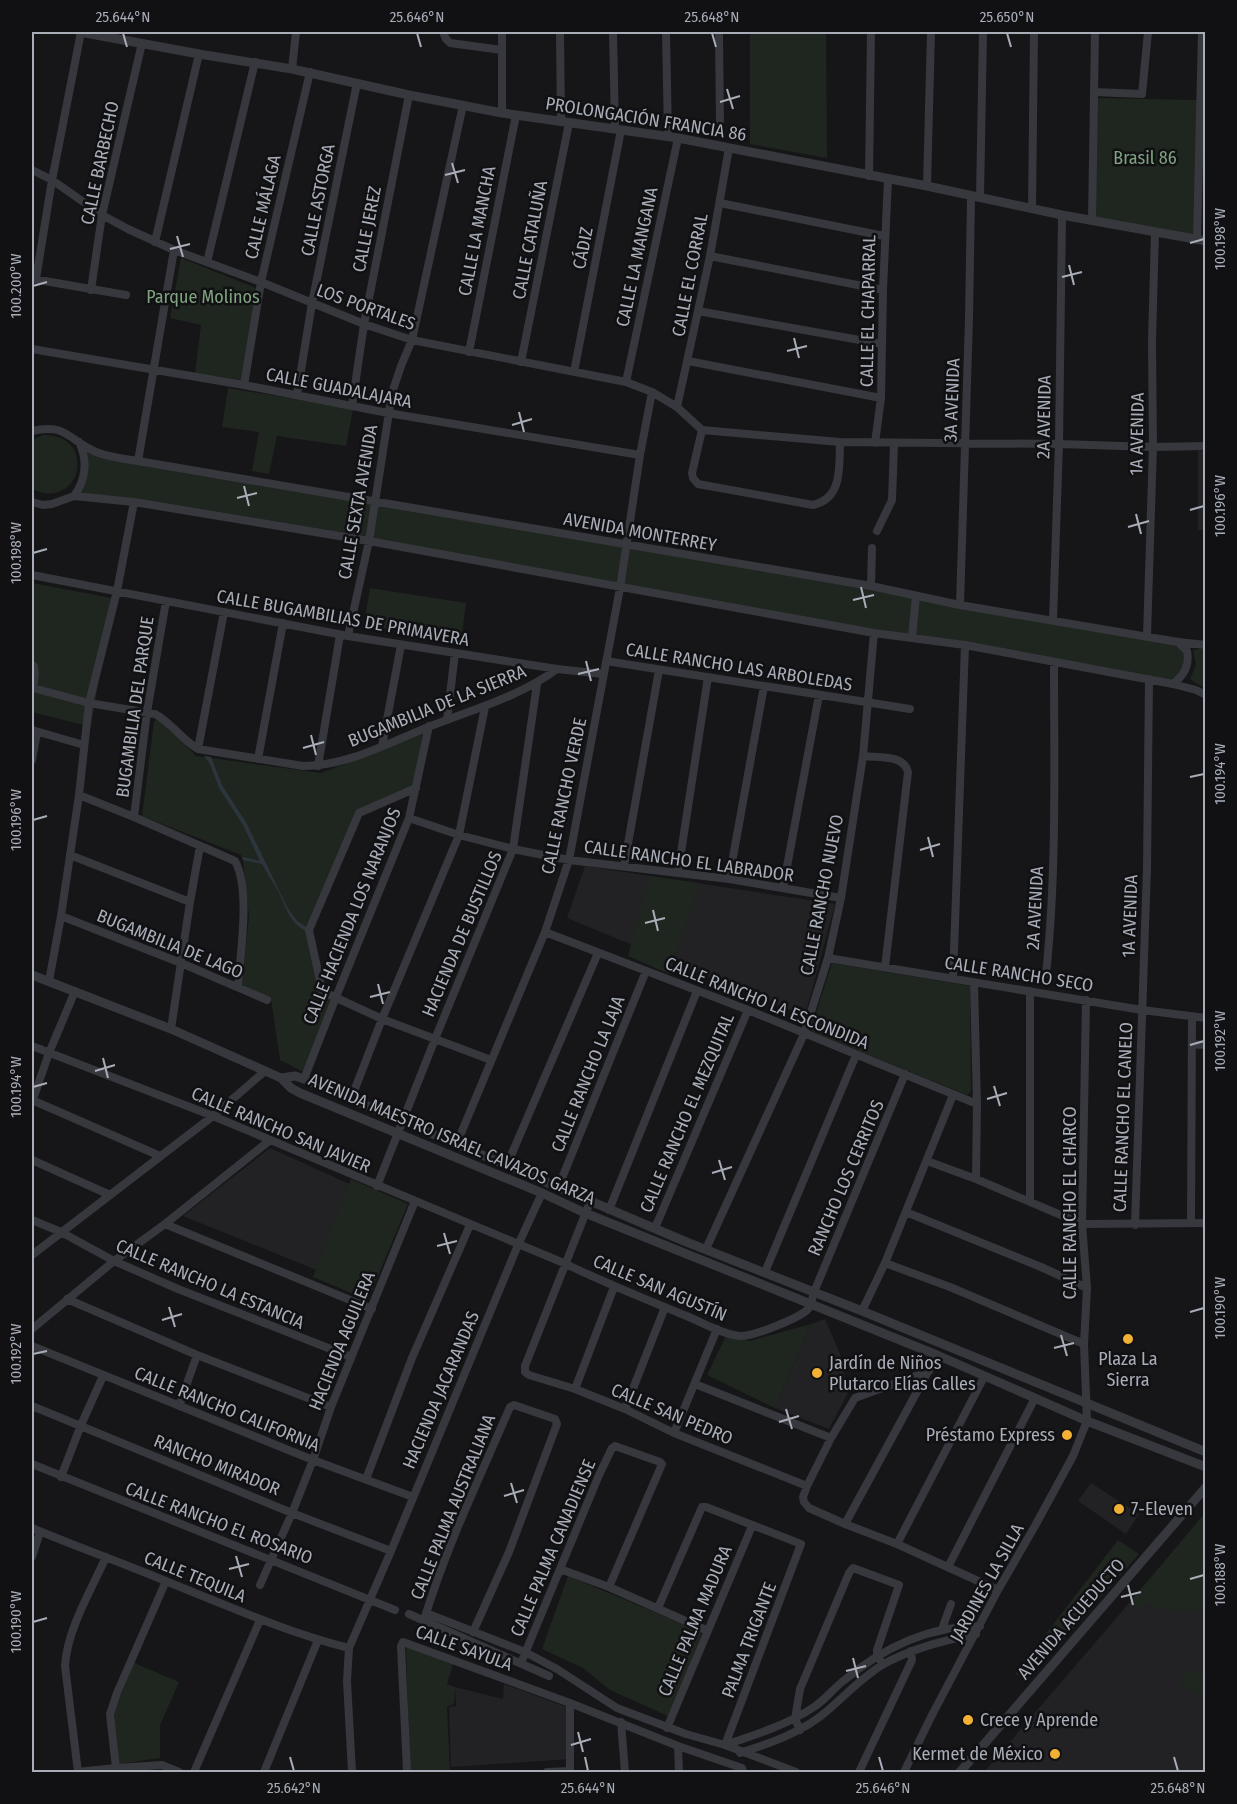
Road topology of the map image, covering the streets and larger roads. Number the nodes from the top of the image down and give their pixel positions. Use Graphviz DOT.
graph roads {
  1 [pos="81,32"];
  2 [pos="296,32"];
  3 [pos="443,32"];
  4 [pos="502,32"];
  5 [pos="560,32"];
  6 [pos="613,32"];
  7 [pos="666,32"];
  8 [pos="719,32"];
  9 [pos="872,32"];
  10 [pos="930,32"];
  11 [pos="983,32"];
  12 [pos="1034,32"];
  13 [pos="1095,32"];
  14 [pos="1148,32"];
  15 [pos="1202,32"];
  16 [pos="106,34"];
  17 [pos="142,43"];
  18 [pos="502,50"];
  19 [pos="199,54"];
  20 [pos="255,62"];
  21 [pos="292,69"];
  22 [pos="310,72"];
  23 [pos="357,83"];
  24 [pos="1094,93"];
  25 [pos="409,95"];
  26 [pos="463,105"];
  27 [pos="502,113"];
  28 [pos="516,115"];
  29 [pos="565,122"];
  30 [pos="720,126"];
  31 [pos="618,129"];
  32 [pos="673,137"];
  33 [pos="729,148"];
  34 [pos="32,170"];
  35 [pos="869,176"];
  36 [pos="888,179"];
  37 [pos="52,180"];
  38 [pos="927,186"];
  39 [pos="976,197"];
  40 [pos="720,203"];
  41 [pos="1032,209"];
  42 [pos="102,215"];
  43 [pos="1062,215"];
  44 [pos="1092,221"];
  45 [pos="1155,232"];
  46 [pos="884,236"];
  47 [pos="1201,240"];
  48 [pos="155,242"];
  49 [pos="174,250"];
  50 [pos="710,256"];
  51 [pos="207,262"];
  52 [pos="34,279"];
  53 [pos="261,282"];
  54 [pos="91,290"];
  55 [pos="883,290"];
  56 [pos="126,295"];
  57 [pos="312,303"];
  58 [pos="698,311"];
  59 [pos="364,324"];
  60 [pos="412,340"];
  61 [pos="882,344"];
  62 [pos="32,349"];
  63 [pos="469,352"];
  64 [pos="688,361"];
  65 [pos="521,362"];
  66 [pos="154,370"];
  67 [pos="574,372"];
  68 [pos="626,382"];
  69 [pos="244,385"];
  70 [pos="652,392"];
  71 [pos="297,395"];
  72 [pos="881,398"];
  73 [pos="352,406"];
  74 [pos="677,407"];
  75 [pos="388,413"];
  76 [pos="32,430"];
  77 [pos="702,430"];
  78 [pos="78,441"];
  79 [pos="840,442"];
  80 [pos="875,443"];
  81 [pos="966,443"];
  82 [pos="894,444"];
  83 [pos="1059,444"];
  84 [pos="1206,446"];
  85 [pos="1153,447"];
  86 [pos="640,455"];
  87 [pos="138,461"];
  88 [pos="74,496"];
  89 [pos="32,501"];
  90 [pos="134,502"];
  91 [pos="375,502"];
  92 [pos="877,531"];
  93 [pos="369,541"];
  94 [pos="627,545"];
  95 [pos="872,549"];
  96 [pos="32,575"];
  97 [pos="871,586"];
  98 [pos="620,588"];
  99 [pos="117,591"];
  100 [pos="916,596"];
  101 [pos="166,601"];
  102 [pos="960,605"];
  103 [pos="224,612"];
  104 [pos="1053,620"];
  105 [pos="283,623"];
  106 [pos="873,633"];
  107 [pos="344,635"];
  108 [pos="1147,636"];
  109 [pos="912,638"];
  110 [pos="1178,642"];
  111 [pos="1203,643"];
  112 [pos="401,645"];
  113 [pos="965,645"];
  114 [pos="455,653"];
  115 [pos="606,661"];
  116 [pos="1054,662"];
  117 [pos="32,665"];
  118 [pos="557,669"];
  119 [pos="659,670"];
  120 [pos="603,674"];
  121 [pos="708,677"];
  122 [pos="1149,679"];
  123 [pos="537,684"];
  124 [pos="1173,684"];
  125 [pos="764,686"];
  126 [pos="1206,687"];
  127 [pos="32,688"];
  128 [pos="1196,690"];
  129 [pos="819,695"];
  130 [pos="1206,695"];
  131 [pos="89,703"];
  132 [pos="868,703"];
  133 [pos="485,706"];
  134 [pos="910,709"];
  135 [pos="147,712"];
  136 [pos="447,720"];
  137 [pos="429,726"];
  138 [pos="34,731"];
  139 [pos="84,745"];
  140 [pos="382,746"];
  141 [pos="198,749"];
  142 [pos="864,756"];
  143 [pos="258,759"];
  144 [pos="32,760"];
  145 [pos="318,766"];
  146 [pos="416,788"];
  147 [pos="79,795"];
  148 [pos="134,817"];
  149 [pos="409,818"];
  150 [pos="459,835"];
  151 [pos="200,846"];
  152 [pos="513,849"];
  153 [pos="70,855"];
  154 [pos="569,860"];
  155 [pos="624,866"];
  156 [pos="678,872"];
  157 [pos="729,879"];
  158 [pos="783,888"];
  159 [pos="840,898"];
  160 [pos="190,902"];
  161 [pos="61,916"];
  162 [pos="545,932"];
  163 [pos="598,953"];
  164 [pos="828,958"];
  165 [pos="181,963"];
  166 [pos="885,967"];
  167 [pos="646,971"];
  168 [pos="1046,974"];
  169 [pos="32,975"];
  170 [pos="953,979"];
  171 [pos="49,981"];
  172 [pos="974,983"];
  173 [pos="238,987"];
  174 [pos="75,991"];
  175 [pos="698,991"];
  176 [pos="1030,991"];
  177 [pos="336,997"];
  178 [pos="267,1000"];
  179 [pos="1086,1000"];
  180 [pos="748,1010"];
  181 [pos="1142,1010"];
  182 [pos="1192,1017"];
  183 [pos="1206,1018"];
  184 [pos="382,1019"];
  185 [pos="171,1029"];
  186 [pos="804,1034"];
  187 [pos="435,1039"];
  188 [pos="1192,1044"];
  189 [pos="1206,1045"];
  190 [pos="32,1046"];
  191 [pos="49,1053"];
  192 [pos="856,1055"];
  193 [pos="491,1060"];
  194 [pos="265,1071"];
  195 [pos="905,1074"];
  196 [pos="281,1078"];
  197 [pos="304,1079"];
  198 [pos="953,1095"];
  199 [pos="351,1099"];
  200 [pos="32,1101"];
  201 [pos="977,1104"];
  202 [pos="213,1116"];
  203 [pos="403,1120"];
  204 [pos="398,1133"];
  205 [pos="269,1141"];
  206 [pos="457,1143"];
  207 [pos="160,1156"];
  208 [pos="32,1160"];
  209 [pos="927,1161"];
  210 [pos="507,1165"];
  211 [pos="976,1179"];
  212 [pos="377,1186"];
  213 [pos="558,1188"];
  214 [pos="542,1193"];
  215 [pos="110,1195"];
  216 [pos="415,1201"];
  217 [pos="1030,1201"];
  218 [pos="590,1202"];
  219 [pos="609,1210"];
  220 [pos="906,1212"];
  221 [pos="585,1213"];
  222 [pos="32,1220"];
  223 [pos="1191,1223"];
  224 [pos="1206,1223"];
  225 [pos="165,1224"];
  226 [pos="1082,1224"];
  227 [pos="470,1225"];
  228 [pos="1135,1225"];
  229 [pos="655,1228"];
  230 [pos="60,1232"];
  231 [pos="518,1245"];
  232 [pos="706,1249"];
  233 [pos="32,1255"];
  234 [pos="114,1261"];
  235 [pos="885,1263"];
  236 [pos="566,1264"];
  237 [pos="765,1272"];
  238 [pos="614,1287"];
  239 [pos="1087,1288"];
  240 [pos="814,1292"];
  241 [pos="67,1299"];
  242 [pos="810,1305"];
  243 [pos="665,1307"];
  244 [pos="372,1309"];
  245 [pos="862,1311"];
  246 [pos="32,1329"];
  247 [pos="717,1329"];
  248 [pos="1084,1344"];
  249 [pos="32,1346"];
  250 [pos="197,1355"];
  251 [pos="937,1355"];
  252 [pos="351,1357"];
  253 [pos="929,1371"];
  254 [pos="104,1376"];
  255 [pos="984,1377"];
  256 [pos="695,1384"];
  257 [pos="575,1389"];
  258 [pos="1035,1398"];
  259 [pos="1088,1405"];
  260 [pos="32,1406"];
  261 [pos="179,1406"];
  262 [pos="331,1407"];
  263 [pos="625,1409"];
  264 [pos="1087,1421"];
  265 [pos="81,1425"];
  266 [pos="674,1433"];
  267 [pos="831,1438"];
  268 [pos="1206,1452"];
  269 [pos="313,1460"];
  270 [pos="32,1464"];
  271 [pos="1206,1467"];
  272 [pos="61,1477"];
  273 [pos="366,1479"];
  274 [pos="807,1486"];
  275 [pos="1206,1487"];
  276 [pos="413,1497"];
  277 [pos="292,1513"];
  278 [pos="845,1524"];
  279 [pos="752,1526"];
  280 [pos="32,1528"];
  281 [pos="40,1532"];
  282 [pos="897,1544"];
  283 [pos="391,1551"];
  284 [pos="32,1557"];
  285 [pos="106,1557"];
  286 [pos="273,1559"];
  287 [pos="948,1567"];
  288 [pos="560,1569"];
  289 [pos="166,1581"];
  290 [pos="260,1585"];
  291 [pos="609,1587"];
  292 [pos="998,1590"];
  293 [pos="369,1598"];
  294 [pos="951,1604"];
  295 [pos="658,1608"];
  296 [pos="395,1610"];
  297 [pos="410,1614"];
  298 [pos="425,1616"];
  299 [pos="260,1620"];
  300 [pos="942,1629"];
  301 [pos="706,1630"];
  302 [pos="978,1630"];
  303 [pos="473,1632"];
  304 [pos="318,1640"];
  305 [pos="348,1648"];
  306 [pos="525,1652"];
  307 [pos="911,1652"];
  308 [pos="877,1656"];
  309 [pos="521,1663"];
  310 [pos="883,1664"];
  311 [pos="549,1676"];
  312 [pos="570,1702"];
  313 [pos="795,1719"];
  314 [pos="621,1722"];
  315 [pos="667,1728"];
  316 [pos="800,1730"];
  317 [pos="678,1746"];
  318 [pos="725,1746"];
  319 [pos="740,1753"];
  320 [pos="116,1768"];
  321 [pos="743,1771"];
  322 [pos="77,1772"];
  323 [pos="570,1772"];
  324 [pos="179,1773"];
  325 [pos="194,1773"];
  326 [pos="264,1773"];
  327 [pos="352,1773"];
  328 [pos="407,1773"];
  329 [pos="547,1773"];
  330 [pos="625,1773"];
  331 [pos="679,1773"];
  332 [pos="796,1773"];
  333 [pos="859,1773"];
  334 [pos="903,1773"];
  335 [pos="960,1773"];
  1 -- 16 [label="street, PROLONGACIÓN FRANCIA 86"];
  1 -- 37 [label="street"];
  2 -- 21 [label="street"];
  3 -- 18 [label="street"];
  4 -- 18 [label="street"];
  5 -- 29 [label="street, CALLE CATALUÑA"];
  6 -- 31 [label="street, CÁDIZ"];
  7 -- 32 [label="street, CALLE LA MANGANA"];
  8 -- 30 [label="street"];
  9 -- 35 [label="street"];
  10 -- 38 [label="street"];
  11 -- 39 [label="street, 3A AVENIDA"];
  12 -- 41 [label="street"];
  13 -- 24 [label="street"];
  14 -- 24 [label="street"];
  15 -- 47 [label="street"];
  16 -- 17 [label="street, PROLONGACIÓN FRANCIA 86"];
  17 -- 19 [label="street, PROLONGACIÓN FRANCIA 86"];
  17 -- 42 [label="street, CALLE BARBECHO"];
  18 -- 27 [label="street"];
  19 -- 20 [label="street, PROLONGACIÓN FRANCIA 86"];
  19 -- 48 [label="street"];
  20 -- 21 [label="street, PROLONGACIÓN FRANCIA 86"];
  20 -- 51 [label="street"];
  21 -- 22 [label="street, PROLONGACIÓN FRANCIA 86"];
  22 -- 23 [label="street, PROLONGACIÓN FRANCIA 86"];
  22 -- 53 [label="street, CALLE MÁLAGA"];
  23 -- 25 [label="street, PROLONGACIÓN FRANCIA 86"];
  23 -- 57 [label="street, CALLE ASTORGA"];
  24 -- 44 [label="street"];
  25 -- 26 [label="street, PROLONGACIÓN FRANCIA 86"];
  25 -- 59 [label="street, CALLE JEREZ"];
  26 -- 27 [label="street, PROLONGACIÓN FRANCIA 86"];
  26 -- 60 [label="street, CALLE SEXTA AVENIDA"];
  27 -- 28 [label="street, PROLONGACIÓN FRANCIA 86"];
  28 -- 29 [label="street, PROLONGACIÓN FRANCIA 86"];
  28 -- 63 [label="street, CALLE LA MANCHA"];
  29 -- 31 [label="street, PROLONGACIÓN FRANCIA 86"];
  29 -- 65 [label="street, CALLE CATALUÑA"];
  31 -- 32 [label="street, PROLONGACIÓN FRANCIA 86"];
  31 -- 67 [label="street, CÁDIZ"];
  32 -- 33 [label="street, PROLONGACIÓN FRANCIA 86"];
  32 -- 68 [label="street, CALLE LA MANGANA"];
  33 -- 35 [label="street, PROLONGACIÓN FRANCIA 86"];
  33 -- 40 [label="street, CALLE EL CORRAL"];
  34 -- 37 [label="street, LOS PORTALES"];
  35 -- 36 [label="street, PROLONGACIÓN FRANCIA 86"];
  36 -- 38 [label="street, PROLONGACIÓN FRANCIA 86"];
  36 -- 46 [label="street, CALLE EL CHAPARRAL"];
  37 -- 42 [label="street, LOS PORTALES"];
  37 -- 52 [label="street"];
  38 -- 39 [label="street, PROLONGACIÓN FRANCIA 86"];
  39 -- 41 [label="street, PROLONGACIÓN FRANCIA 86"];
  39 -- 81 [label="street, 3A AVENIDA"];
  40 -- 46 [label="street"];
  40 -- 50 [label="street, CALLE EL CORRAL"];
  41 -- 43 [label="street, PROLONGACIÓN FRANCIA 86"];
  42 -- 48 [label="street, LOS PORTALES"];
  42 -- 54 [label="street, CALLE BARBECHO"];
  43 -- 44 [label="street, PROLONGACIÓN FRANCIA 86"];
  43 -- 83 [label="street, 2A AVENIDA"];
  44 -- 45 [label="street, PROLONGACIÓN FRANCIA 86"];
  45 -- 47 [label="street, PROLONGACIÓN FRANCIA 86"];
  45 -- 85 [label="street, 1A AVENIDA"];
  46 -- 55 [label="street, CALLE EL CHAPARRAL"];
  48 -- 49 [label="street, LOS PORTALES"];
  49 -- 51 [label="street, LOS PORTALES"];
  49 -- 66 [label="street"];
  50 -- 55 [label="street"];
  50 -- 58 [label="street, CALLE EL CORRAL"];
  51 -- 53 [label="street, LOS PORTALES"];
  52 -- 54 [label="street"];
  53 -- 57 [label="street, LOS PORTALES"];
  53 -- 69 [label="street, CALLE MÁLAGA"];
  54 -- 56 [label="street"];
  55 -- 61 [label="street, CALLE EL CHAPARRAL"];
  57 -- 59 [label="street, LOS PORTALES"];
  57 -- 71 [label="street, CALLE ASTORGA"];
  58 -- 61 [label="street"];
  58 -- 64 [label="street, CALLE EL CORRAL"];
  59 -- 60 [label="street, LOS PORTALES"];
  59 -- 73 [label="street, CALLE JEREZ"];
  60 -- 63 [label="street, LOS PORTALES"];
  60 -- 75 [label="street, CALLE SEXTA AVENIDA"];
  61 -- 72 [label="street, CALLE EL CHAPARRAL"];
  62 -- 66 [label="street, CALLE GUADALAJARA"];
  63 -- 65 [label="street, LOS PORTALES"];
  64 -- 72 [label="street"];
  64 -- 74 [label="street, CALLE EL CORRAL"];
  65 -- 67 [label="street, LOS PORTALES"];
  66 -- 69 [label="street, CALLE GUADALAJARA"];
  66 -- 87 [label="street"];
  67 -- 68 [label="street, LOS PORTALES"];
  68 -- 70 [label="street, LOS PORTALES"];
  69 -- 71 [label="street, CALLE GUADALAJARA"];
  70 -- 74 [label="street, LOS PORTALES"];
  70 -- 86 [label="street, CALLE RANCHO VERDE"];
  71 -- 73 [label="street, CALLE GUADALAJARA"];
  72 -- 80 [label="street, CALLE EL CHAPARRAL"];
  73 -- 75 [label="street, CALLE GUADALAJARA"];
  74 -- 77 [label="street, LOS PORTALES"];
  75 -- 86 [label="street, CALLE GUADALAJARA"];
  75 -- 91 [label="street, CALLE SEXTA AVENIDA"];
  76 -- 78 [label="street, AVENIDA MONTERREY"];
  77 -- 79 [label="street"];
  77 -- 79 [label="street"];
  78 -- 87 [label="street, AVENIDA MONTERREY"];
  78 -- 88 [label="street"];
  79 -- 80 [label="street"];
  80 -- 82 [label="street"];
  81 -- 82 [label="street"];
  81 -- 83 [label="street"];
  81 -- 102 [label="street, 3A AVENIDA"];
  82 -- 92 [label="street"];
  83 -- 85 [label="street"];
  83 -- 104 [label="street, 2A AVENIDA"];
  84 -- 85 [label="street"];
  85 -- 108 [label="street, 1A AVENIDA"];
  86 -- 94 [label="street, CALLE RANCHO VERDE"];
  87 -- 91 [label="street, AVENIDA MONTERREY"];
  88 -- 89 [label="street"];
  88 -- 90 [label="street"];
  90 -- 93 [label="street"];
  90 -- 99 [label="street"];
  91 -- 93 [label="street, CALLE SEXTA AVENIDA"];
  91 -- 94 [label="street, AVENIDA MONTERREY"];
  93 -- 98 [label="street"];
  93 -- 107 [label="street, CALLE SEXTA AVENIDA"];
  94 -- 97 [label="street, AVENIDA MONTERREY"];
  94 -- 98 [label="street, CALLE RANCHO VERDE"];
  95 -- 97 [label="street"];
  96 -- 99 [label="street, CALLE BUGAMBILIAS DE PRIMAVERA"];
  97 -- 100 [label="street, AVENIDA MONTERREY"];
  98 -- 106 [label="street"];
  98 -- 115 [label="street, CALLE RANCHO VERDE"];
  99 -- 101 [label="street, CALLE BUGAMBILIAS DE PRIMAVERA"];
  99 -- 131 [label="street"];
  100 -- 102 [label="street, AVENIDA MONTERREY"];
  100 -- 109 [label="street"];
  101 -- 103 [label="street, CALLE BUGAMBILIAS DE PRIMAVERA"];
  101 -- 135 [label="street, BUGAMBILIA DEL PARQUE"];
  102 -- 104 [label="street, AVENIDA MONTERREY"];
  103 -- 105 [label="street, CALLE BUGAMBILIAS DE PRIMAVERA"];
  103 -- 141 [label="street"];
  104 -- 108 [label="street, AVENIDA MONTERREY"];
  105 -- 107 [label="street, CALLE BUGAMBILIAS DE PRIMAVERA"];
  105 -- 143 [label="street"];
  106 -- 109 [label="street"];
  106 -- 132 [label="street, CALLE RANCHO NUEVO"];
  107 -- 112 [label="street, CALLE BUGAMBILIAS DE PRIMAVERA"];
  107 -- 145 [label="street, CALLE SEXTA AVENIDA"];
  108 -- 110 [label="street, AVENIDA MONTERREY"];
  109 -- 113 [label="street"];
  110 -- 111 [label="street, AVENIDA MONTERREY"];
  110 -- 124 [label="street"];
  112 -- 114 [label="street, CALLE BUGAMBILIAS DE PRIMAVERA"];
  112 -- 140 [label="street"];
  113 -- 116 [label="street"];
  113 -- 170 [label="street"];
  114 -- 118 [label="street, CALLE BUGAMBILIAS DE PRIMAVERA"];
  114 -- 136 [label="street"];
  115 -- 119 [label="street, CALLE RANCHO LAS ARBOLEDAS"];
  115 -- 120 [label="street, CALLE RANCHO VERDE"];
  116 -- 122 [label="street"];
  116 -- 168 [label="street, 2A AVENIDA"];
  117 -- 127 [label="street"];
  118 -- 120 [label="street, CALLE BUGAMBILIAS DE PRIMAVERA"];
  118 -- 123 [label="street, BUGAMBILIA DE LA SIERRA"];
  119 -- 121 [label="street, CALLE RANCHO LAS ARBOLEDAS"];
  119 -- 155 [label="street"];
  120 -- 154 [label="street, CALLE RANCHO VERDE"];
  121 -- 125 [label="street, CALLE RANCHO LAS ARBOLEDAS"];
  121 -- 156 [label="street"];
  122 -- 124 [label="street"];
  122 -- 181 [label="street, 1A AVENIDA"];
  123 -- 133 [label="street, BUGAMBILIA DE LA SIERRA"];
  123 -- 152 [label="street, HACIENDA DE BUSTILLOS"];
  124 -- 128 [label="street"];
  125 -- 129 [label="street, CALLE RANCHO LAS ARBOLEDAS"];
  125 -- 157 [label="street"];
  126 -- 128 [label="street"];
  127 -- 131 [label="street"];
  128 -- 130 [label="street"];
  129 -- 132 [label="street, CALLE RANCHO LAS ARBOLEDAS"];
  129 -- 158 [label="street"];
  131 -- 135 [label="street"];
  131 -- 139 [label="street"];
  132 -- 134 [label="street, CALLE RANCHO LAS ARBOLEDAS"];
  132 -- 142 [label="street, CALLE RANCHO NUEVO"];
  133 -- 136 [label="street, BUGAMBILIA DE LA SIERRA"];
  133 -- 150 [label="street"];
  135 -- 141 [label="street"];
  135 -- 148 [label="street, BUGAMBILIA DEL PARQUE"];
  136 -- 137 [label="street, BUGAMBILIA DE LA SIERRA"];
  137 -- 140 [label="street, BUGAMBILIA DE LA SIERRA"];
  137 -- 146 [label="street, CALLE HACIENDA LOS NARANJOS"];
  138 -- 139 [label="street"];
  138 -- 144 [label="street"];
  139 -- 147 [label="street"];
  140 -- 145 [label="street, BUGAMBILIA DE LA SIERRA"];
  141 -- 143 [label="street, BUGAMBILIA DE LA SIERRA"];
  142 -- 159 [label="street, CALLE RANCHO NUEVO"];
  142 -- 166 [label="street"];
  143 -- 145 [label="street, BUGAMBILIA DE LA SIERRA"];
  146 -- 149 [label="street, CALLE HACIENDA LOS NARANJOS"];
  146 -- 177 [label="street"];
  147 -- 148 [label="street"];
  147 -- 153 [label="street"];
  148 -- 151 [label="street"];
  149 -- 150 [label="street, CALLE RANCHO EL LABRADOR"];
  149 -- 177 [label="street, CALLE HACIENDA LOS NARANJOS"];
  150 -- 152 [label="street, CALLE RANCHO EL LABRADOR"];
  150 -- 184 [label="street"];
  151 -- 160 [label="street"];
  151 -- 173 [label="street"];
  152 -- 154 [label="street, CALLE RANCHO EL LABRADOR"];
  152 -- 187 [label="street, HACIENDA DE BUSTILLOS"];
  153 -- 160 [label="street"];
  153 -- 161 [label="street"];
  154 -- 155 [label="street, CALLE RANCHO EL LABRADOR"];
  154 -- 162 [label="street, CALLE RANCHO VERDE"];
  155 -- 156 [label="street, CALLE RANCHO EL LABRADOR"];
  156 -- 157 [label="street, CALLE RANCHO EL LABRADOR"];
  157 -- 158 [label="street, CALLE RANCHO EL LABRADOR"];
  158 -- 159 [label="street, CALLE RANCHO EL LABRADOR"];
  159 -- 164 [label="street, CALLE RANCHO NUEVO"];
  160 -- 165 [label="street"];
  161 -- 165 [label="street, BUGAMBILIA DE LAGO"];
  161 -- 171 [label="street"];
  162 -- 163 [label="street, CALLE RANCHO LA ESCONDIDA"];
  162 -- 193 [label="street, CALLE RANCHO VERDE"];
  163 -- 167 [label="street, CALLE RANCHO LA ESCONDIDA"];
  163 -- 210 [label="street"];
  164 -- 166 [label="street, CALLE RANCHO SECO"];
  164 -- 186 [label="street, CALLE RANCHO NUEVO"];
  165 -- 173 [label="street, BUGAMBILIA DE LAGO"];
  165 -- 185 [label="street"];
  166 -- 170 [label="street, CALLE RANCHO SECO"];
  167 -- 175 [label="street, CALLE RANCHO LA ESCONDIDA"];
  167 -- 213 [label="street, CALLE RANCHO LA LAJA"];
  169 -- 171 [label="street"];
  170 -- 172 [label="street, CALLE RANCHO SECO"];
  171 -- 174 [label="street"];
  172 -- 176 [label="street, CALLE RANCHO SECO"];
  172 -- 201 [label="street"];
  173 -- 178 [label="street, BUGAMBILIA DE LAGO"];
  174 -- 185 [label="street"];
  174 -- 191 [label="street"];
  175 -- 180 [label="street, CALLE RANCHO LA ESCONDIDA"];
  175 -- 219 [label="street"];
  176 -- 179 [label="street, CALLE RANCHO SECO"];
  176 -- 217 [label="street"];
  177 -- 184 [label="street"];
  177 -- 197 [label="street, CALLE HACIENDA LOS NARANJOS"];
  179 -- 181 [label="street, CALLE RANCHO SECO"];
  179 -- 226 [label="street, CALLE RANCHO EL CHARCO"];
  180 -- 186 [label="street, CALLE RANCHO LA ESCONDIDA"];
  180 -- 229 [label="street, CALLE RANCHO EL MEZQUITAL"];
  181 -- 182 [label="street, CALLE RANCHO SECO"];
  181 -- 228 [label="street, CALLE RANCHO EL CANELO"];
  182 -- 183 [label="street, CALLE RANCHO SECO"];
  182 -- 188 [label="street"];
  184 -- 187 [label="street"];
  184 -- 199 [label="street"];
  185 -- 194 [label="street"];
  186 -- 192 [label="street, CALLE RANCHO LA ESCONDIDA"];
  186 -- 232 [label="street, CALLE RANCHO NUEVO"];
  187 -- 193 [label="street"];
  187 -- 203 [label="street, HACIENDA DE BUSTILLOS"];
  188 -- 189 [label="street"];
  188 -- 223 [label="street"];
  190 -- 191 [label="street, CALLE RANCHO SAN JAVIER"];
  191 -- 200 [label="street"];
  191 -- 202 [label="street, CALLE RANCHO SAN JAVIER"];
  192 -- 195 [label="street, CALLE RANCHO LA ESCONDIDA"];
  192 -- 237 [label="street"];
  193 -- 206 [label="street, CALLE RANCHO VERDE"];
  194 -- 196 [label="street"];
  194 -- 202 [label="street"];
  195 -- 198 [label="street, CALLE RANCHO LA ESCONDIDA"];
  195 -- 240 [label="street, RANCHO LOS CERRITOS"];
  196 -- 197 [label="street, AVENIDA MAESTRO ISRAEL CAVAZOS GARZA"];
  196 -- 204 [label="street, AVENIDA MAESTRO ISRAEL CAVAZOS GARZA"];
  197 -- 199 [label="street, AVENIDA MAESTRO ISRAEL CAVAZOS GARZA"];
  198 -- 201 [label="street, CALLE RANCHO LA ESCONDIDA"];
  198 -- 209 [label="street"];
  199 -- 203 [label="street, AVENIDA MAESTRO ISRAEL CAVAZOS GARZA"];
  200 -- 207 [label="street"];
  201 -- 211 [label="street"];
  202 -- 205 [label="street, CALLE RANCHO SAN JAVIER"];
  202 -- 207 [label="street"];
  203 -- 204 [label="street, HACIENDA DE BUSTILLOS"];
  203 -- 206 [label="street, AVENIDA MAESTRO ISRAEL CAVAZOS GARZA"];
  204 -- 212 [label="street, HACIENDA DE BUSTILLOS"];
  204 -- 214 [label="street, AVENIDA MAESTRO ISRAEL CAVAZOS GARZA"];
  205 -- 212 [label="street, CALLE RANCHO SAN JAVIER"];
  205 -- 225 [label="street"];
  206 -- 210 [label="street, AVENIDA MAESTRO ISRAEL CAVAZOS GARZA"];
  207 -- 215 [label="street"];
  208 -- 215 [label="street"];
  209 -- 211 [label="street"];
  209 -- 220 [label="street"];
  210 -- 213 [label="street, AVENIDA MAESTRO ISRAEL CAVAZOS GARZA"];
  211 -- 217 [label="street"];
  212 -- 216 [label="street, CALLE RANCHO SAN JAVIER"];
  213 -- 218 [label="street, AVENIDA MAESTRO ISRAEL CAVAZOS GARZA"];
  214 -- 221 [label="street, AVENIDA MAESTRO ISRAEL CAVAZOS GARZA"];
  214 -- 231 [label="street, HACIENDA JACARANDAS"];
  215 -- 230 [label="street"];
  216 -- 227 [label="street, CALLE RANCHO SAN JAVIER"];
  216 -- 244 [label="street, HACIENDA AGUILERA"];
  217 -- 226 [label="street"];
  218 -- 219 [label="street, AVENIDA MAESTRO ISRAEL CAVAZOS GARZA"];
  218 -- 221 [label="street"];
  219 -- 229 [label="street, AVENIDA MAESTRO ISRAEL CAVAZOS GARZA"];
  220 -- 235 [label="street"];
  220 -- 239 [label="street"];
  221 -- 236 [label="street"];
  221 -- 242 [label="street, AVENIDA MAESTRO ISRAEL CAVAZOS GARZA"];
  222 -- 230 [label="street, CALLE RANCHO LA ESTANCIA"];
  223 -- 224 [label="street"];
  223 -- 228 [label="street"];
  225 -- 234 [label="street"];
  225 -- 244 [label="street"];
  226 -- 228 [label="street"];
  226 -- 239 [label="street, CALLE RANCHO EL CHARCO"];
  227 -- 231 [label="street, CALLE RANCHO SAN JAVIER"];
  227 -- 273 [label="street"];
  229 -- 232 [label="street, AVENIDA MAESTRO ISRAEL CAVAZOS GARZA"];
  230 -- 233 [label="street"];
  230 -- 234 [label="street, CALLE RANCHO LA ESTANCIA"];
  231 -- 236 [label="street, CALLE SAN AGUSTÍN"];
  231 -- 276 [label="street, HACIENDA JACARANDAS"];
  232 -- 237 [label="street, AVENIDA MAESTRO ISRAEL CAVAZOS GARZA"];
  234 -- 241 [label="street"];
  234 -- 252 [label="street, CALLE RANCHO LA ESTANCIA"];
  235 -- 245 [label="street"];
  235 -- 248 [label="street"];
  236 -- 238 [label="street, CALLE SAN AGUSTÍN"];
  236 -- 257 [label="street, CALLE SAN PEDRO"];
  237 -- 240 [label="street, AVENIDA MAESTRO ISRAEL CAVAZOS GARZA"];
  238 -- 243 [label="street, CALLE SAN AGUSTÍN"];
  238 -- 257 [label="street"];
  239 -- 248 [label="street, CALLE RANCHO EL CHARCO"];
  240 -- 242 [label="street"];
  240 -- 245 [label="street, AVENIDA MAESTRO ISRAEL CAVAZOS GARZA"];
  241 -- 246 [label="street"];
  241 -- 250 [label="street"];
  242 -- 247 [label="street, CALLE SAN AGUSTÍN"];
  242 -- 251 [label="street, AVENIDA MAESTRO ISRAEL CAVAZOS GARZA"];
  243 -- 247 [label="street, CALLE SAN AGUSTÍN"];
  243 -- 263 [label="street"];
  244 -- 252 [label="street, HACIENDA AGUILERA"];
  245 -- 259 [label="street, AVENIDA MAESTRO ISRAEL CAVAZOS GARZA"];
  247 -- 256 [label="street"];
  248 -- 259 [label="street, CALLE RANCHO EL CHARCO"];
  249 -- 254 [label="street, CALLE RANCHO CALIFORNIA"];
  250 -- 261 [label="street"];
  250 -- 262 [label="street"];
  251 -- 253 [label="street"];
  251 -- 255 [label="street, AVENIDA MAESTRO ISRAEL CAVAZOS GARZA"];
  252 -- 262 [label="street, HACIENDA AGUILERA"];
  253 -- 267 [label="street"];
  253 -- 278 [label="street"];
  254 -- 261 [label="street, CALLE RANCHO CALIFORNIA"];
  254 -- 265 [label="street"];
  255 -- 258 [label="street, AVENIDA MAESTRO ISRAEL CAVAZOS GARZA"];
  255 -- 282 [label="street"];
  256 -- 266 [label="street"];
  256 -- 267 [label="street"];
  257 -- 263 [label="street, CALLE SAN PEDRO"];
  258 -- 264 [label="street, AVENIDA MAESTRO ISRAEL CAVAZOS GARZA"];
  258 -- 287 [label="street"];
  259 -- 264 [label="street, JARDINES LA SILLA"];
  259 -- 268 [label="street, AVENIDA MAESTRO ISRAEL CAVAZOS GARZA"];
  260 -- 265 [label="street, RANCHO MIRADOR"];
  261 -- 269 [label="street, CALLE RANCHO CALIFORNIA"];
  262 -- 269 [label="street, HACIENDA AGUILERA"];
  263 -- 266 [label="street, CALLE SAN PEDRO"];
  264 -- 271 [label="street, AVENIDA MAESTRO ISRAEL CAVAZOS GARZA"];
  264 -- 292 [label="street, JARDINES LA SILLA"];
  265 -- 272 [label="street"];
  265 -- 277 [label="street, RANCHO MIRADOR"];
  266 -- 274 [label="street, CALLE SAN PEDRO"];
  267 -- 274 [label="street"];
  269 -- 273 [label="street, CALLE RANCHO CALIFORNIA"];
  269 -- 277 [label="street, HACIENDA AGUILERA"];
  270 -- 272 [label="street, CALLE RANCHO EL ROSARIO"];
  272 -- 286 [label="street, CALLE RANCHO EL ROSARIO"];
  273 -- 276 [label="street, CALLE RANCHO CALIFORNIA"];
  274 -- 278 [label="street"];
  275 -- 335 [label="street, AVENIDA ACUEDUCTO"];
  276 -- 283 [label="street, HACIENDA JACARANDAS"];
  277 -- 283 [label="street, RANCHO MIRADOR"];
  277 -- 286 [label="street, HACIENDA AGUILERA"];
  278 -- 282 [label="street"];
  279 -- 295 [label="street"];
  279 -- 301 [label="street, CALLE PALMA MADURA"];
  279 -- 318 [label="street, PALMA TRIGANTE"];
  280 -- 281 [label="street, CALLE TEQUILA"];
  281 -- 284 [label="street"];
  281 -- 285 [label="street, CALLE TEQUILA"];
  282 -- 287 [label="street"];
  283 -- 293 [label="street, HACIENDA JACARANDAS"];
  285 -- 289 [label="street, CALLE TEQUILA"];
  285 -- 322 [label="street"];
  286 -- 290 [label="street, HACIENDA AGUILERA"];
  286 -- 293 [label="street, CALLE RANCHO EL ROSARIO"];
  287 -- 292 [label="street"];
  288 -- 291 [label="street"];
  288 -- 291 [label="street, CALLE PALMA CANADIENSE"];
  288 -- 306 [label="street, CALLE PALMA CANADIENSE"];
  289 -- 299 [label="street, CALLE TEQUILA"];
  289 -- 320 [label="street"];
  291 -- 295 [label="street"];
  292 -- 302 [label="street, JARDINES LA SILLA"];
  293 -- 296 [label="street, CALLE RANCHO EL ROSARIO"];
  293 -- 305 [label="street, HACIENDA JACARANDAS"];
  294 -- 300 [label="street"];
  295 -- 301 [label="street"];
  297 -- 298 [label="street"];
  298 -- 303 [label="street"];
  298 -- 303 [label="street, CALLE PALMA AUSTRALIANA"];
  298 -- 309 [label="street"];
  299 -- 304 [label="street, CALLE TEQUILA"];
  299 -- 325 [label="street"];
  300 -- 302 [label="street"];
  300 -- 308 [label="street"];
  301 -- 315 [label="street, CALLE PALMA MADURA"];
  302 -- 307 [label="street"];
  302 -- 334 [label="street, JARDINES LA SILLA"];
  303 -- 306 [label="street"];
  304 -- 305 [label="street, CALLE TEQUILA"];
  304 -- 326 [label="street"];
  305 -- 327 [label="street"];
  306 -- 309 [label="street, CALLE PALMA CANADIENSE"];
  306 -- 315 [label="street"];
  307 -- 310 [label="street"];
  307 -- 333 [label="street"];
  308 -- 310 [label="street"];
  308 -- 313 [label="street"];
  308 -- 313 [label="street"];
  309 -- 311 [label="street"];
  310 -- 316 [label="street"];
  312 -- 314 [label="street"];
  312 -- 323 [label="street"];
  312 -- 328 [label="street, CALLE SAYULA"];
  313 -- 316 [label="street"];
  313 -- 318 [label="street"];
  314 -- 317 [label="street"];
  314 -- 330 [label="street"];
  315 -- 318 [label="street"];
  316 -- 319 [label="street"];
  317 -- 321 [label="street"];
  317 -- 331 [label="street"];
  318 -- 319 [label="street"];
  319 -- 332 [label="street"];
  320 -- 322 [label="street"];
  320 -- 324 [label="street"];
  323 -- 329 [label="street"];
}
